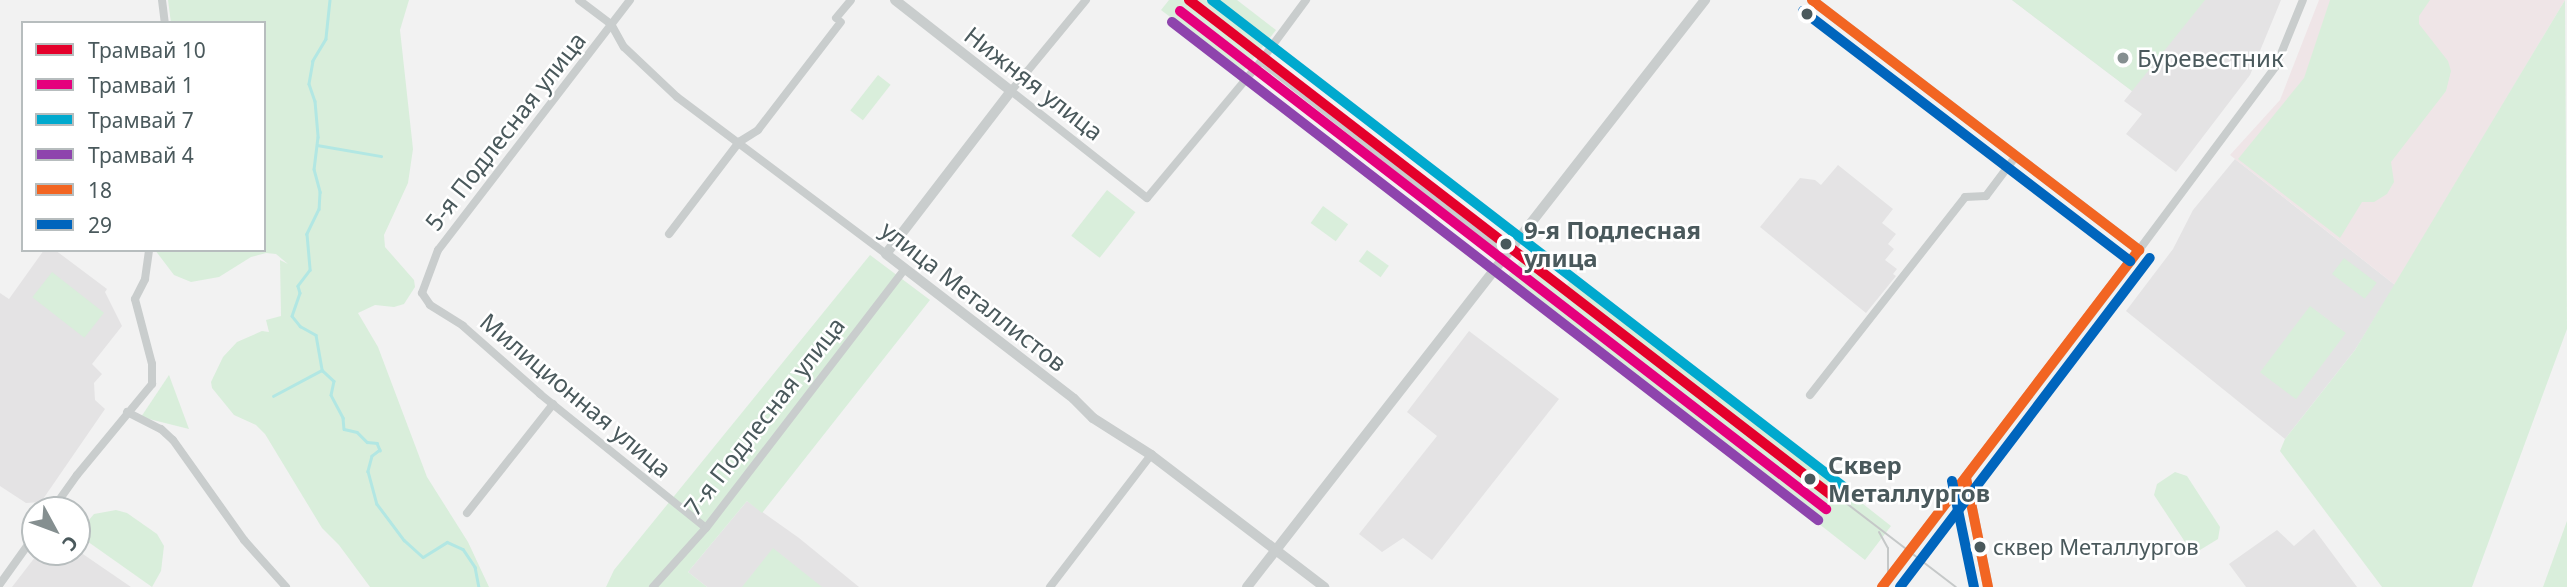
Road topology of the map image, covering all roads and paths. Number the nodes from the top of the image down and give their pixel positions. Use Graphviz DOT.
graph roads {
  1 [pos="162,0"];
  2 [pos="579,0"];
  3 [pos="630,0"];
  4 [pos="850,0"];
  5 [pos="895,0"];
  6 [pos="1086,0"];
  7 [pos="1306,0"];
  8 [pos="1705,0"];
  9 [pos="1812,0"];
  10 [pos="2303,0"];
  11 [pos="165,21"];
  12 [pos="611,24"];
  13 [pos="1261,61"];
  14 [pos="1011,91"];
  15 [pos="739,142"];
  16 [pos="2016,156"];
  17 [pos="669,234"];
  18 [pos="2139,250"];
  19 [pos="149,252"];
  20 [pos="1507,253"];
  21 [pos="886,254"];
  22 [pos="905,269"];
  23 [pos="422,293"];
  24 [pos="1810,395"];
  25 [pos="553,404"];
  26 [pos="127,412"];
  27 [pos="1151,454"];
  28 [pos="1966,478"];
  29 [pos="63,496"];
  30 [pos="467,513"];
  31 [pos="706,528"];
  32 [pos="1275,551"];
  33 [pos="21,555"];
  34 [pos="0,584"];
  35 [pos="286,587"];
  36 [pos="653,587"];
  37 [pos="1050,587"];
  38 [pos="1247,587"];
  39 [pos="1324,587"];
  40 [pos="1882,587"];
  41 [pos="1988,587"];
  1 -- 11 [label="street"];
  2 -- 12 [label="street, улица Металлистов"];
  3 -- 12 [label="street, 5-я Подлесная улица"];
  4 -- 15 [label="street"];
  5 -- 14 [label="street, Нижняя улица"];
  6 -- 14 [label="street"];
  7 -- 13 [label="street"];
  8 -- 20 [label="street"];
  9 -- 16 [label="street"];
  10 -- 18 [label="street"];
  12 -- 15 [label="street, улица Металлистов"];
  12 -- 23 [label="street, 5-я Подлесная улица"];
  13 -- 14 [label="street, Нижняя улица"];
  13 -- 20 [label="street"];
  14 -- 21 [label="street"];
  15 -- 17 [label="street"];
  15 -- 21 [label="street, улица Металлистов"];
  16 -- 18 [label="street"];
  16 -- 24 [label="street"];
  18 -- 28 [label="street"];
  19 -- 26 [label="street"];
  20 -- 32 [label="street"];
  21 -- 22 [label="street, улица Металлистов"];
  22 -- 27 [label="street, улица Металлистов"];
  22 -- 31 [label="street, 7-я Подлесная улица"];
  23 -- 25 [label="street, Милиционная улица"];
  25 -- 30 [label="street"];
  25 -- 31 [label="street, Милиционная улица"];
  26 -- 29 [label="street"];
  26 -- 35 [label="street"];
  27 -- 32 [label="street, улица Металлистов"];
  27 -- 37 [label="street"];
  28 -- 40 [label="street"];
  28 -- 41 [label="street"];
  31 -- 36 [label="street, 7-я Подлесная улица"];
  32 -- 38 [label="street"];
  32 -- 39 [label="street, улица Металлистов"];
  33 -- 34 [label="street"];
}
